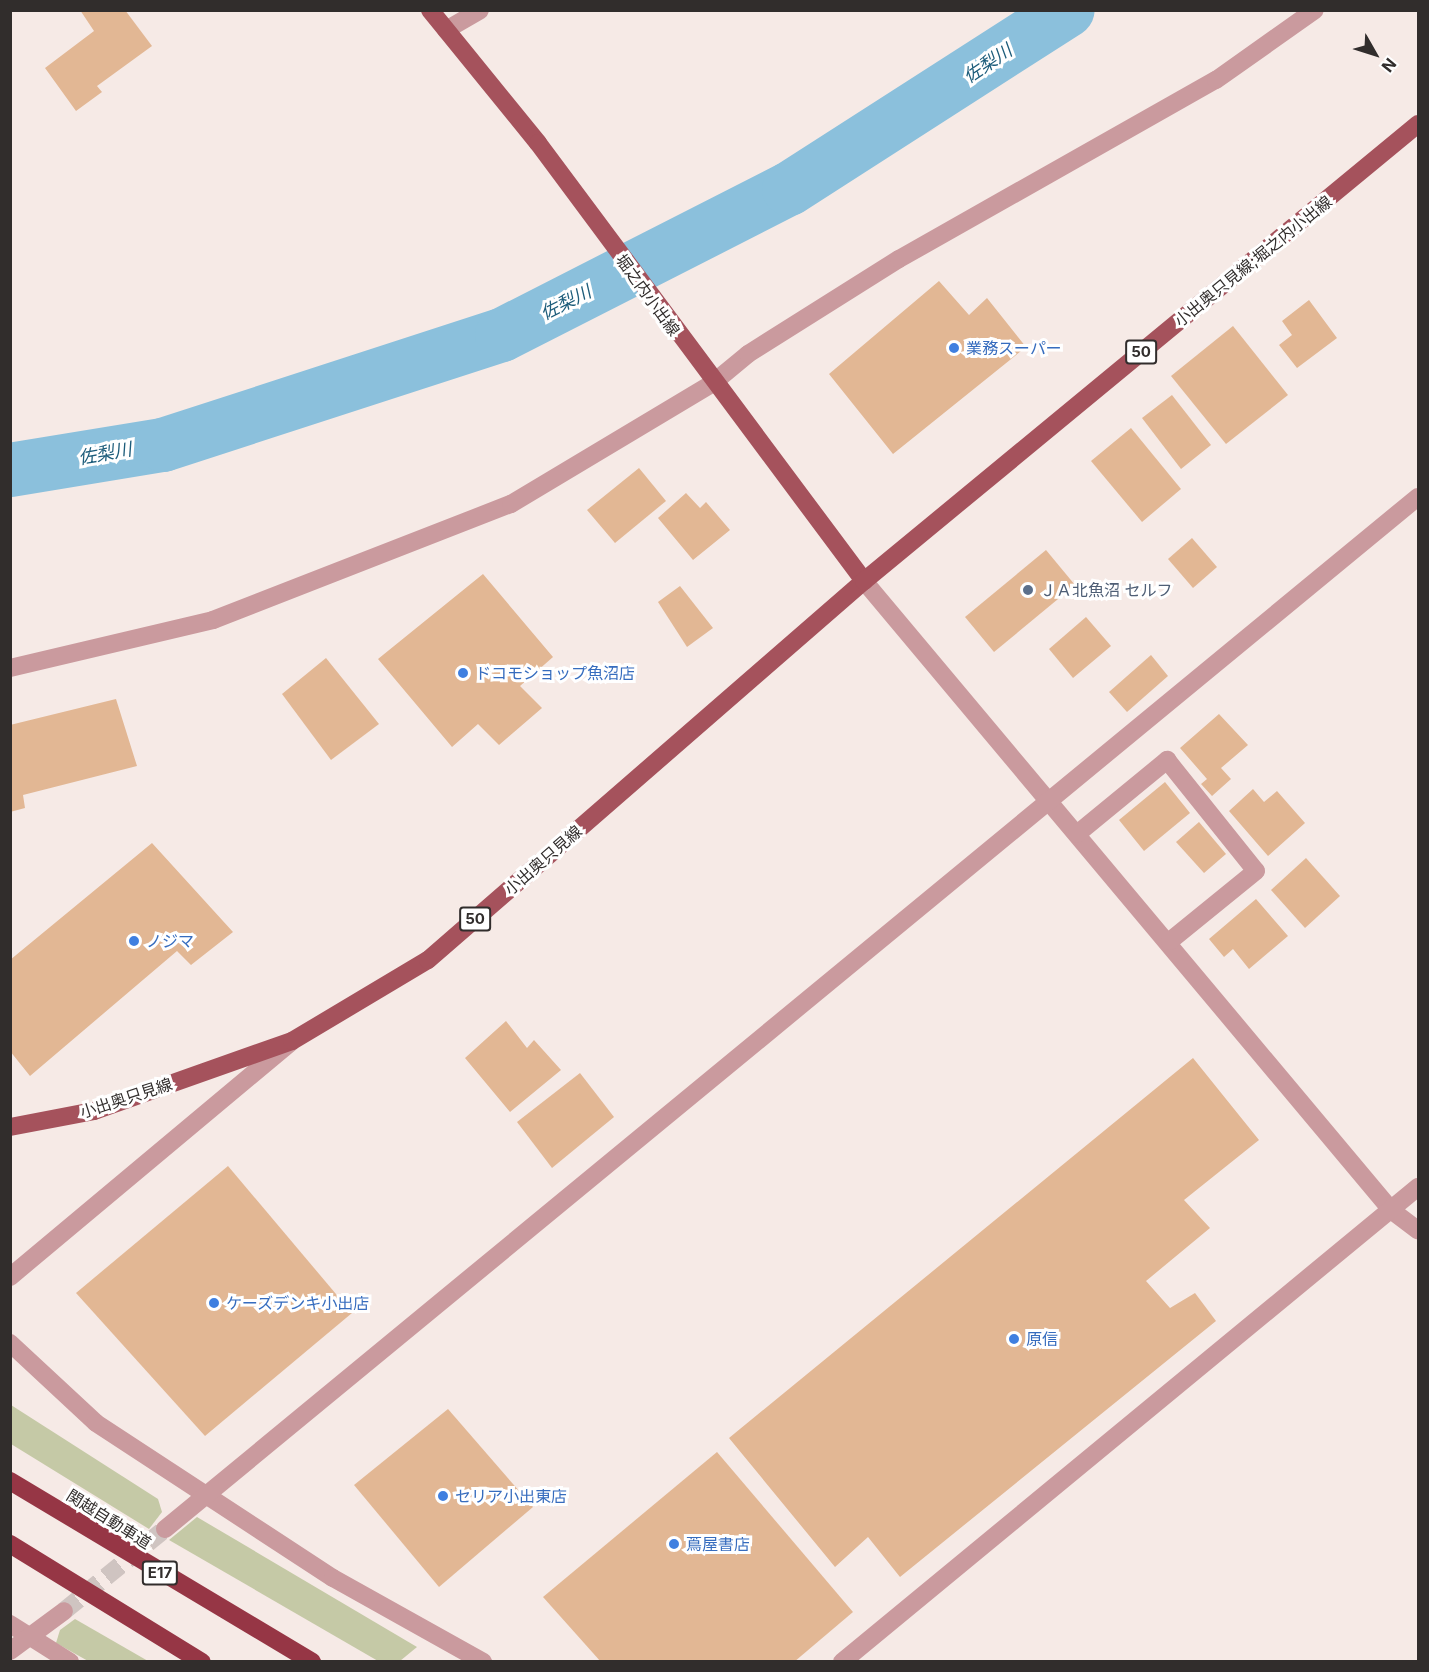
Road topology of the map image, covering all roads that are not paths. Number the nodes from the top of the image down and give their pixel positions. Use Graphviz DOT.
graph roads {
  1 [pos="430,10"];
  2 [pos="480,10"];
  3 [pos="1315,10"];
  4 [pos="446,30"];
  5 [pos="1419,124"];
  6 [pos="713,383"];
  7 [pos="1419,497"];
  8 [pos="864,581"];
  9 [pos="10,668"];
  10 [pos="1052,800"];
  11 [pos="1077,834"];
  12 [pos="1170,941"];
  13 [pos="292,1041"];
  14 [pos="10,1127"];
  15 [pos="1419,1187"];
  16 [pos="1391,1210"];
  17 [pos="1419,1230"];
  18 [pos="10,1277"];
  19 [pos="10,1343"];
  20 [pos="10,1481"];
  21 [pos="207,1492"];
  22 [pos="165,1529"];
  23 [pos="10,1544"];
  24 [pos="64,1611"];
  25 [pos="10,1624"];
  26 [pos="30,1635"];
  27 [pos="10,1651"];
  28 [pos="70,1662"];
  29 [pos="202,1662"];
  30 [pos="312,1662"];
  31 [pos="483,1662"];
  32 [pos="842,1662"];
  1 -- 4 [label="main road, 堀之内小出線"];
  2 -- 4 [label="street"];
  3 -- 6 [label="street"];
  4 -- 6 [label="main road, 堀之内小出線"];
  5 -- 8 [label="main road, 小出奥只見線;堀之内小出線 / 50"];
  6 -- 8 [label="main road, 堀之内小出線"];
  6 -- 9 [label="street"];
  7 -- 10 [label="street"];
  8 -- 10 [label="street"];
  8 -- 13 [label="main road, 小出奥只見線 / 50"];
  10 -- 11 [label="street"];
  10 -- 21 [label="street"];
  11 -- 12 [label="street"];
  11 -- 12 [label="street"];
  12 -- 16 [label="street"];
  13 -- 14 [label="main road, 小出奥只見線 / 50"];
  13 -- 18 [label="street"];
  15 -- 16 [label="street"];
  16 -- 17 [label="street"];
  16 -- 32 [label="street"];
  19 -- 21 [label="street"];
  20 -- 30 [label="highway, 関越自動車道 / E17"];
  21 -- 22 [label="street"];
  21 -- 31 [label="street"];
  23 -- 29 [label="highway"];
  24 -- 26 [label="street"];
  25 -- 26 [label="street"];
  26 -- 27 [label="street"];
  26 -- 28 [label="street"];
}
